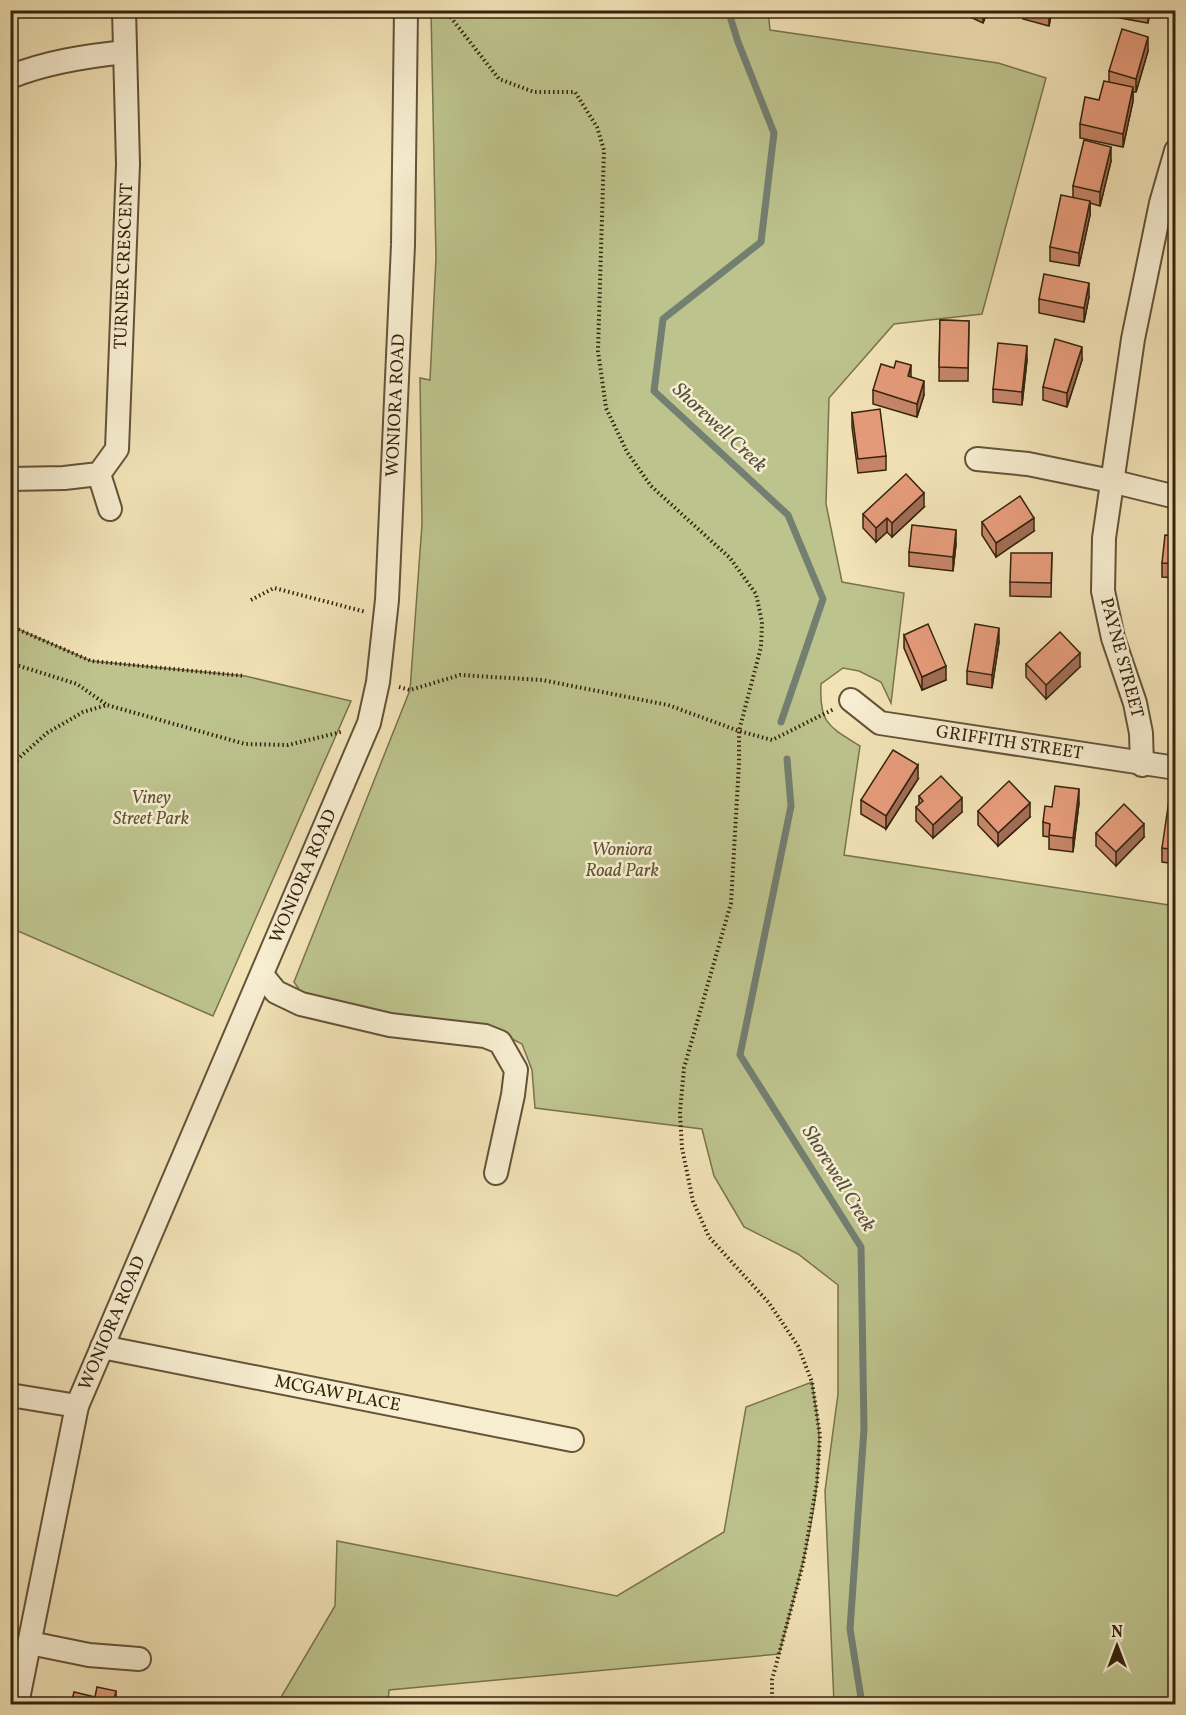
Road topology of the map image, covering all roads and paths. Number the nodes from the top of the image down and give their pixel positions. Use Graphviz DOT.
graph roads {
  1 [pos="124,10"];
  2 [pos="406,10"];
  3 [pos="446,10"];
  4 [pos="124,52"];
  5 [pos="10,77"];
  6 [pos="1176,151"];
  7 [pos="1168,205"];
  8 [pos="977,459"];
  9 [pos="99,474"];
  10 [pos="10,479"];
  11 [pos="1111,481"];
  12 [pos="1176,496"];
  13 [pos="110,509"];
  14 [pos="251,600"];
  15 [pos="387,600"];
  16 [pos="10,626"];
  17 [pos="10,663"];
  18 [pos="245,676"];
  19 [pos="378,682"];
  20 [pos="851,700"];
  21 [pos="107,705"];
  22 [pos="369,723"];
  23 [pos="739,730"];
  24 [pos="1142,765"];
  25 [pos="10,766"];
  26 [pos="1176,768"];
  27 [pos="262,975"];
  28 [pos="496,1173"];
  29 [pos="102,1347"];
  30 [pos="10,1395"];
  31 [pos="78,1406"];
  32 [pos="572,1440"];
  33 [pos="30,1643"];
  34 [pos="139,1659"];
  35 [pos="17,1704"];
  36 [pos="772,1704"];
  1 -- 4 [label="street, TURNER CRESCENT"];
  2 -- 15 [label="street, WONIORA ROAD"];
  3 -- 23 [label="path"];
  4 -- 5 [label="street"];
  4 -- 9 [label="street, TURNER CRESCENT"];
  6 -- 7 [label="street, PAYNE STREET"];
  7 -- 11 [label="street, PAYNE STREET"];
  8 -- 11 [label="street"];
  9 -- 10 [label="street"];
  9 -- 13 [label="street"];
  11 -- 12 [label="street"];
  11 -- 24 [label="street, PAYNE STREET"];
  14 -- 15 [label="path"];
  15 -- 19 [label="street, WONIORA ROAD"];
  16 -- 18 [label="path"];
  17 -- 21 [label="path"];
  19 -- 22 [label="street, WONIORA ROAD"];
  19 -- 23 [label="path"];
  20 -- 23 [label="path"];
  20 -- 24 [label="street, GRIFFITH STREET"];
  21 -- 22 [label="path"];
  21 -- 25 [label="path"];
  22 -- 27 [label="street, WONIORA ROAD"];
  23 -- 36 [label="path"];
  24 -- 26 [label="street, GRIFFITH STREET"];
  27 -- 28 [label="street"];
  27 -- 29 [label="street, WONIORA ROAD"];
  29 -- 31 [label="street, WONIORA ROAD"];
  29 -- 32 [label="street, MCGAW PLACE"];
  30 -- 31 [label="street"];
  31 -- 33 [label="street, WONIORA ROAD"];
  33 -- 34 [label="street"];
  33 -- 35 [label="street, WONIORA ROAD"];
}
